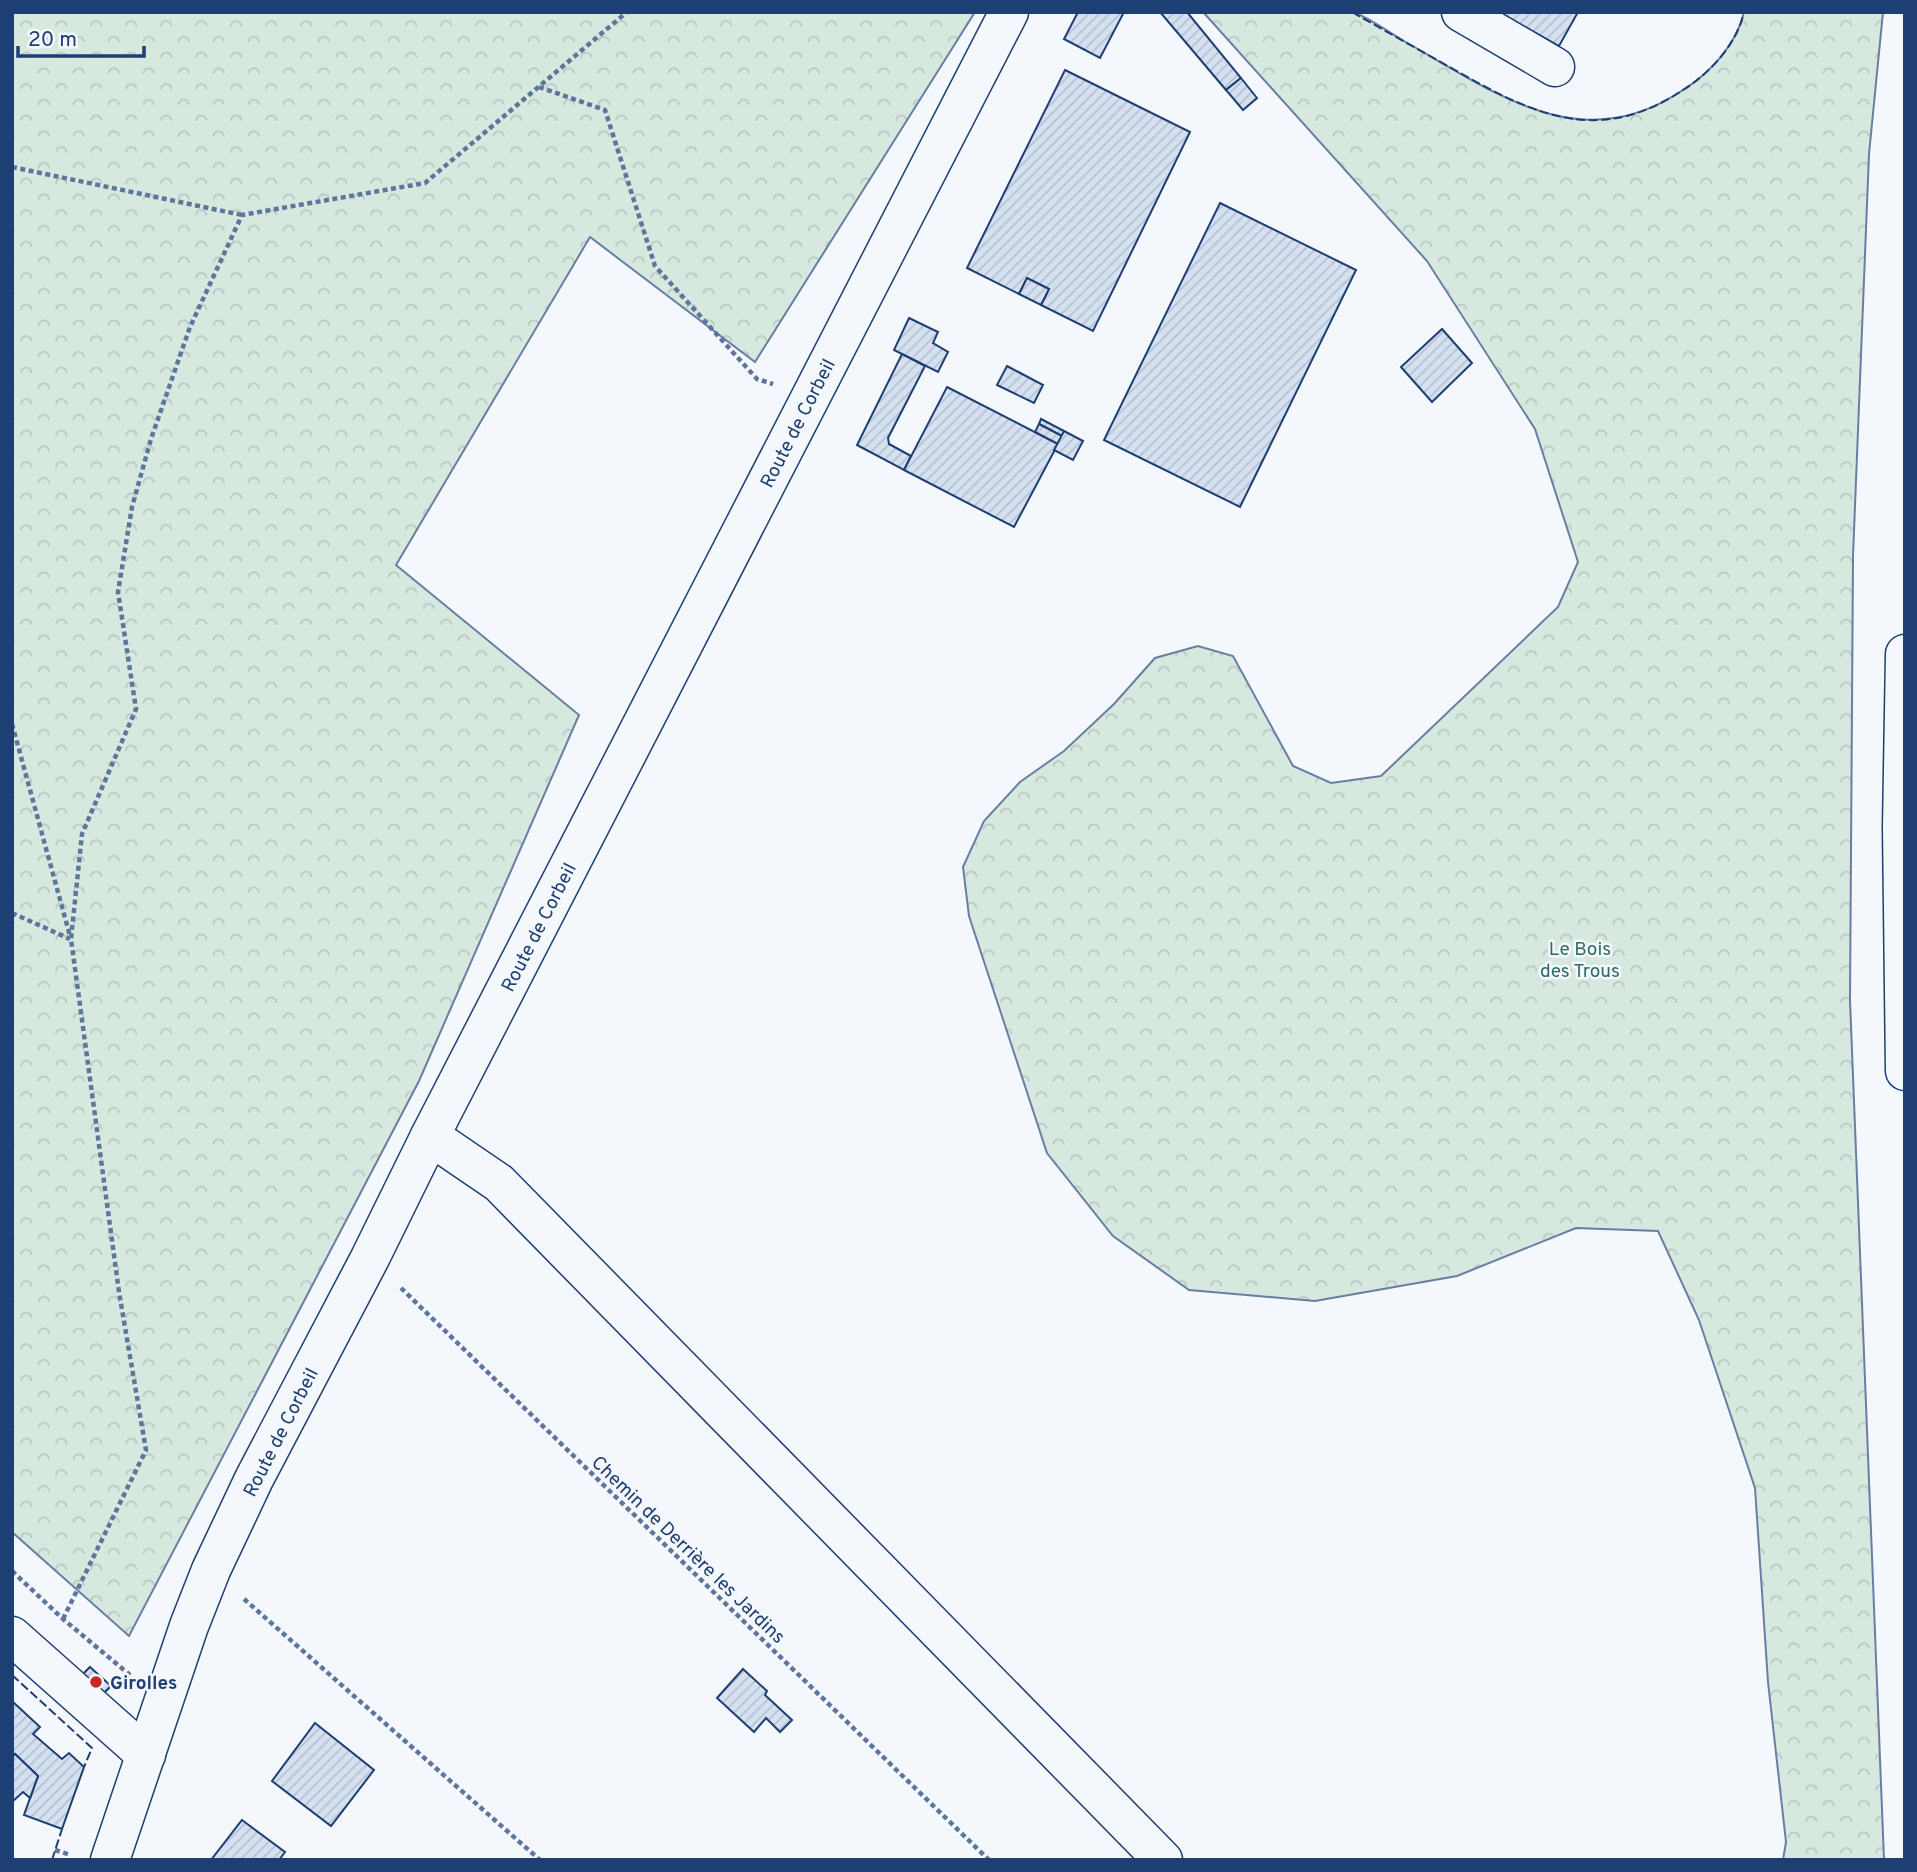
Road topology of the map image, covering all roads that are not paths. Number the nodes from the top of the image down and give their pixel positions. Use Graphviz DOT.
graph roads {
  1 [pos="1009,12"];
  2 [pos="1461,12"];
  3 [pos="1555,67"];
  4 [pos="1905,654"];
  5 [pos="1905,1071"];
  6 [pos="430,1136"];
  7 [pos="12,1636"];
  8 [pos="146,1755"];
  9 [pos="110,1860"];
  10 [pos="1163,1860"];
  1 -- 6 [label="main road, Route de Corbeil"];
  2 -- 3 [label="main road"];
  4 -- 5 [label="main road"];
  6 -- 8 [label="main road, Route de Corbeil"];
  6 -- 10 [label="main road"];
  7 -- 8 [label="main road"];
  8 -- 9 [label="main road, Route de Corbeil"];
}
